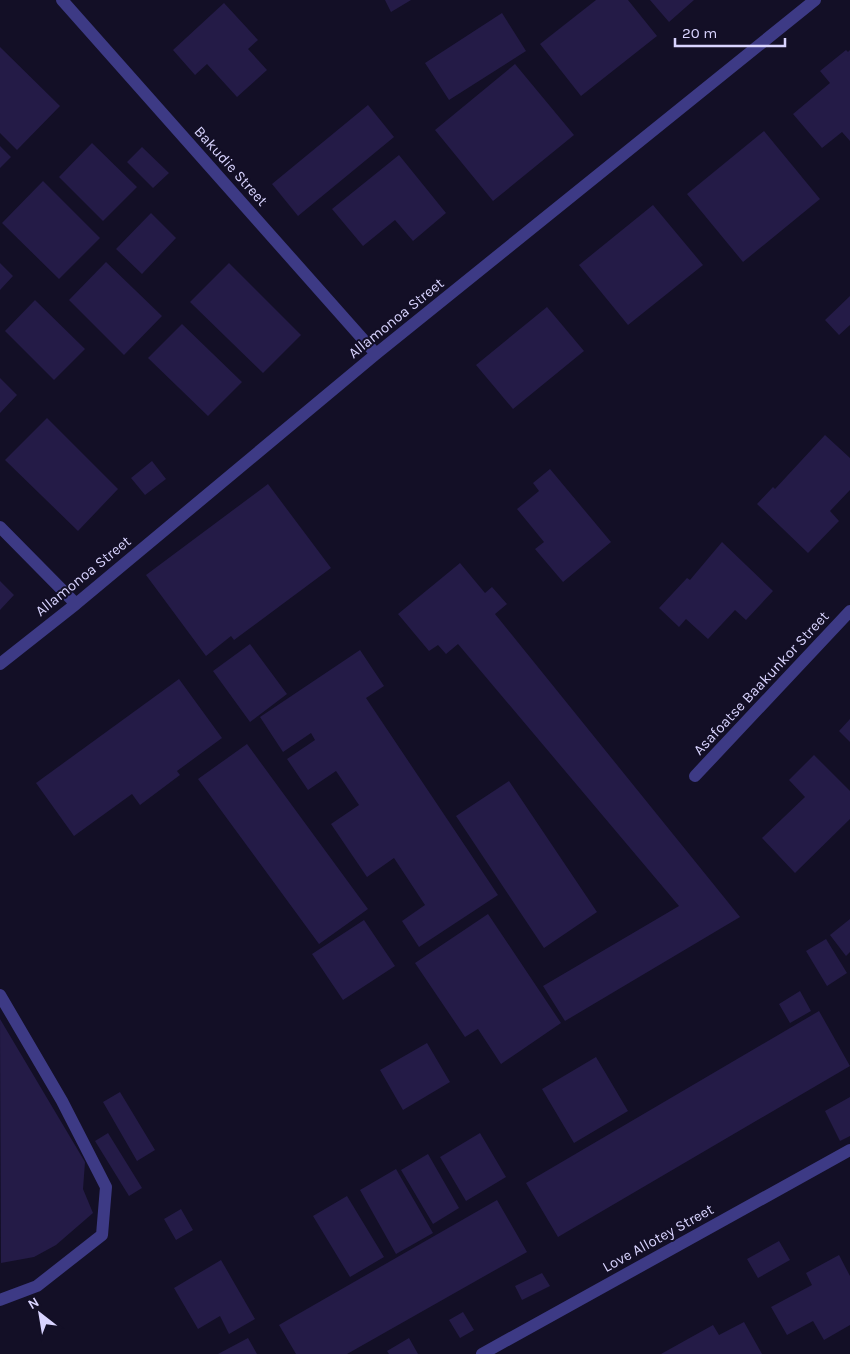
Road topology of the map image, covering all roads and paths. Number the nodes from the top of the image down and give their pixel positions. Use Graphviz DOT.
graph roads {
  1 [pos="62,0"];
  2 [pos="815,0"];
  3 [pos="376,354"];
  4 [pos="0,527"];
  5 [pos="76,604"];
  6 [pos="850,611"];
  7 [pos="0,664"];
  8 [pos="695,776"];
  9 [pos="0,995"];
  10 [pos="850,1150"];
  11 [pos="0,1300"];
  12 [pos="482,1354"];
  1 -- 3 [label="street, Bakudie Street"];
  2 -- 3 [label="street, Allamonoa Street"];
  3 -- 5 [label="street, Allamonoa Street"];
  4 -- 5 [label="street"];
  5 -- 7 [label="street, Allamonoa Street"];
  6 -- 8 [label="street, Asafoatse Baakunkor Street"];
  9 -- 11 [label="street"];
  10 -- 12 [label="street, Love Allotey Street"];
}
